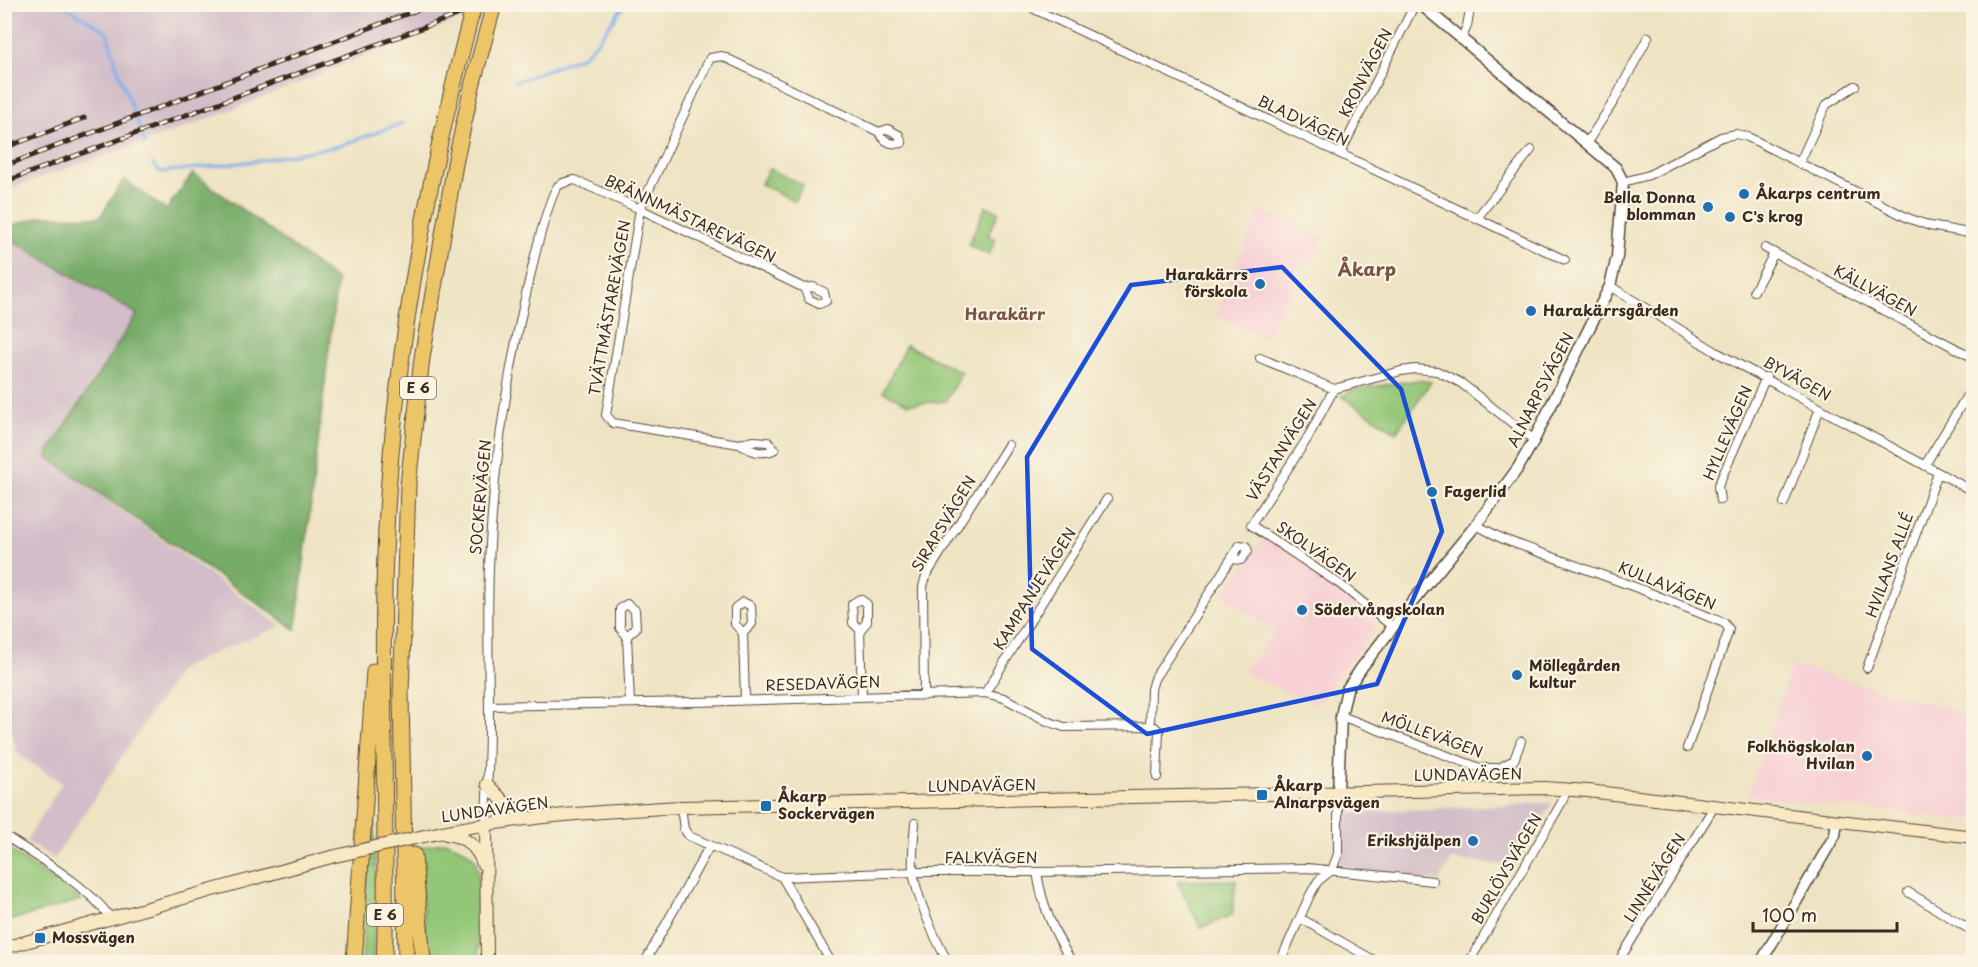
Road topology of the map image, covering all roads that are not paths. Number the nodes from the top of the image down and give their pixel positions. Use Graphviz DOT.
graph roads {
  1 [pos="1030,4"];
  2 [pos="1418,4"];
  3 [pos="1471,4"];
  4 [pos="494,6"];
  5 [pos="473,10"];
  6 [pos="1648,37"];
  7 [pos="1461,40"];
  8 [pos="1855,86"];
  9 [pos="879,132"];
  10 [pos="1586,144"];
  11 [pos="1531,150"];
  12 [pos="1340,154"];
  13 [pos="1799,164"];
  14 [pos="1623,182"];
  15 [pos="563,183"];
  16 [pos="640,209"];
  17 [pos="1476,219"];
  18 [pos="1974,234"];
  19 [pos="1765,248"];
  20 [pos="1774,253"];
  21 [pos="1565,260"];
  22 [pos="1610,286"];
  23 [pos="804,288"];
  24 [pos="1754,291"];
  25 [pos="1260,358"];
  26 [pos="1974,358"];
  27 [pos="1766,377"];
  28 [pos="1974,384"];
  29 [pos="1334,389"];
  30 [pos="1820,408"];
  31 [pos="1534,440"];
  32 [pos="739,444"];
  33 [pos="1008,445"];
  34 [pos="1925,465"];
  35 [pos="1938,472"];
  36 [pos="1974,492"];
  37 [pos="1107,499"];
  38 [pos="1720,500"];
  39 [pos="1785,503"];
  40 [pos="1251,525"];
  41 [pos="1476,525"];
  42 [pos="1231,559"];
  43 [pos="383,594"];
  44 [pos="1393,627"];
  45 [pos="860,630"];
  46 [pos="743,633"];
  47 [pos="627,636"];
  48 [pos="1867,668"];
  49 [pos="985,693"];
  50 [pos="401,694"];
  51 [pos="862,696"];
  52 [pos="924,696"];
  53 [pos="745,700"];
  54 [pos="630,703"];
  55 [pos="489,706"];
  56 [pos="1341,716"];
  57 [pos="1150,726"];
  58 [pos="1521,741"];
  59 [pos="1688,748"];
  60 [pos="1157,777"];
  61 [pos="487,784"];
  62 [pos="1567,789"];
  63 [pos="1338,793"];
  64 [pos="681,807"];
  65 [pos="1714,807"];
  66 [pos="532,819"];
  67 [pos="1837,821"];
  68 [pos="915,823"];
  69 [pos="486,824"];
  70 [pos="439,833"];
  71 [pos="4,835"];
  72 [pos="1974,837"];
  73 [pos="710,845"];
  74 [pos="1332,870"];
  75 [pos="914,872"];
  76 [pos="1037,872"];
  77 [pos="782,877"];
  78 [pos="1433,881"];
  79 [pos="487,884"];
  80 [pos="1908,892"];
  81 [pos="110,917"];
  82 [pos="1300,918"];
  83 [pos="1974,932"];
  84 [pos="4,948"];
  85 [pos="354,963"];
  86 [pos="384,963"];
  87 [pos="406,963"];
  88 [pos="423,963"];
  89 [pos="487,963"];
  90 [pos="645,963"];
  91 [pos="831,963"];
  92 [pos="948,963"];
  93 [pos="1072,963"];
  94 [pos="1280,963"];
  95 [pos="1377,963"];
  96 [pos="1469,963"];
  97 [pos="1618,963"];
  98 [pos="1761,963"];
  1 -- 12 [label="street, BLADVÄGEN"];
  2 -- 7 [label="street"];
  2 -- 12 [label="street, KRONVÄGEN"];
  3 -- 7 [label="street"];
  4 -- 50 [label="highway, E 6"];
  5 -- 43 [label="highway, E 6"];
  6 -- 10 [label="street"];
  7 -- 10 [label="street"];
  8 -- 13 [label="street"];
  9 -- 16 [label="street"];
  10 -- 14 [label="street"];
  11 -- 17 [label="street"];
  12 -- 17 [label="street, BLADVÄGEN"];
  13 -- 14 [label="street"];
  13 -- 18 [label="street"];
  14 -- 22 [label="street, ALNARPSVÄGEN"];
  15 -- 16 [label="street, BRÄNNMÄSTAREVÄGEN"];
  15 -- 55 [label="street, SOCKERVÄGEN"];
  16 -- 23 [label="street, BRÄNNMÄSTAREVÄGEN"];
  16 -- 32 [label="street, TVÄTTMÄSTAREVÄGEN"];
  17 -- 21 [label="street, BLADVÄGEN"];
  19 -- 20 [label="street, KÄLLVÄGEN"];
  20 -- 24 [label="street"];
  20 -- 26 [label="street, KÄLLVÄGEN"];
  22 -- 27 [label="street, BYVÄGEN"];
  22 -- 31 [label="street, ALNARPSVÄGEN"];
  25 -- 29 [label="street"];
  27 -- 30 [label="street, BYVÄGEN"];
  27 -- 38 [label="street, HYLLEVÄGEN"];
  28 -- 34 [label="street"];
  29 -- 31 [label="street"];
  29 -- 40 [label="street, VÄSTANVÄGEN"];
  30 -- 34 [label="street, BYVÄGEN"];
  30 -- 39 [label="street"];
  31 -- 41 [label="street, ALNARPSVÄGEN"];
  33 -- 52 [label="street, SIRAPSVÄGEN"];
  34 -- 35 [label="street, BYVÄGEN"];
  35 -- 36 [label="street, BYVÄGEN"];
  35 -- 48 [label="street, HVILANS ALLÉ"];
  37 -- 49 [label="street, KAMPANJEVÄGEN"];
  40 -- 44 [label="street, SKOLVÄGEN"];
  41 -- 44 [label="street, ALNARPSVÄGEN"];
  41 -- 59 [label="street, KULLAVÄGEN"];
  42 -- 57 [label="street"];
  43 -- 85 [label="highway"];
  43 -- 86 [label="highway, E 6"];
  44 -- 56 [label="street, ALNARPSVÄGEN"];
  45 -- 51 [label="street"];
  46 -- 53 [label="street"];
  47 -- 54 [label="street"];
  49 -- 52 [label="street, RESEDAVÄGEN"];
  49 -- 57 [label="street, RESEDAVÄGEN"];
  50 -- 87 [label="highway, E 6"];
  50 -- 88 [label="highway"];
  51 -- 52 [label="street, RESEDAVÄGEN"];
  51 -- 53 [label="street, RESEDAVÄGEN"];
  53 -- 54 [label="street, RESEDAVÄGEN"];
  54 -- 55 [label="street, RESEDAVÄGEN"];
  55 -- 61 [label="street, SOCKERVÄGEN"];
  56 -- 58 [label="street, MÖLLEVÄGEN"];
  56 -- 63 [label="street, ALNARPSVÄGEN"];
  57 -- 60 [label="street"];
  61 -- 66 [label="main road"];
  61 -- 69 [label="street, SOCKERVÄGEN"];
  62 -- 63 [label="main road, LUNDAVÄGEN"];
  62 -- 65 [label="main road, LUNDAVÄGEN"];
  62 -- 96 [label="street, BURLÖVSVÄGEN"];
  63 -- 64 [label="main road, LUNDAVÄGEN"];
  63 -- 74 [label="street"];
  64 -- 66 [label="main road, LUNDAVÄGEN"];
  64 -- 73 [label="street, FALKVÄGEN"];
  65 -- 67 [label="main road, LUNDAVÄGEN"];
  65 -- 97 [label="street, LINNÉVÄGEN"];
  66 -- 69 [label="main road, LUNDAVÄGEN"];
  67 -- 72 [label="main road, LUNDAVÄGEN"];
  67 -- 98 [label="street"];
  68 -- 75 [label="street"];
  69 -- 70 [label="main road, LUNDAVÄGEN"];
  69 -- 79 [label="main road"];
  70 -- 79 [label="main road"];
  70 -- 81 [label="main road, LUNDAVÄGEN, bridge"];
  71 -- 81 [label="street"];
  73 -- 77 [label="street, FALKVÄGEN"];
  73 -- 90 [label="street"];
  74 -- 76 [label="street, FALKVÄGEN"];
  74 -- 78 [label="street, FALKVÄGEN"];
  74 -- 82 [label="street"];
  75 -- 76 [label="street, FALKVÄGEN"];
  75 -- 77 [label="street, FALKVÄGEN"];
  75 -- 92 [label="street"];
  76 -- 93 [label="street"];
  77 -- 91 [label="street"];
  79 -- 89 [label="main road"];
  80 -- 83 [label="street"];
  81 -- 84 [label="main road, LUNDAVÄGEN"];
  82 -- 94 [label="street"];
  82 -- 95 [label="street"];
}
